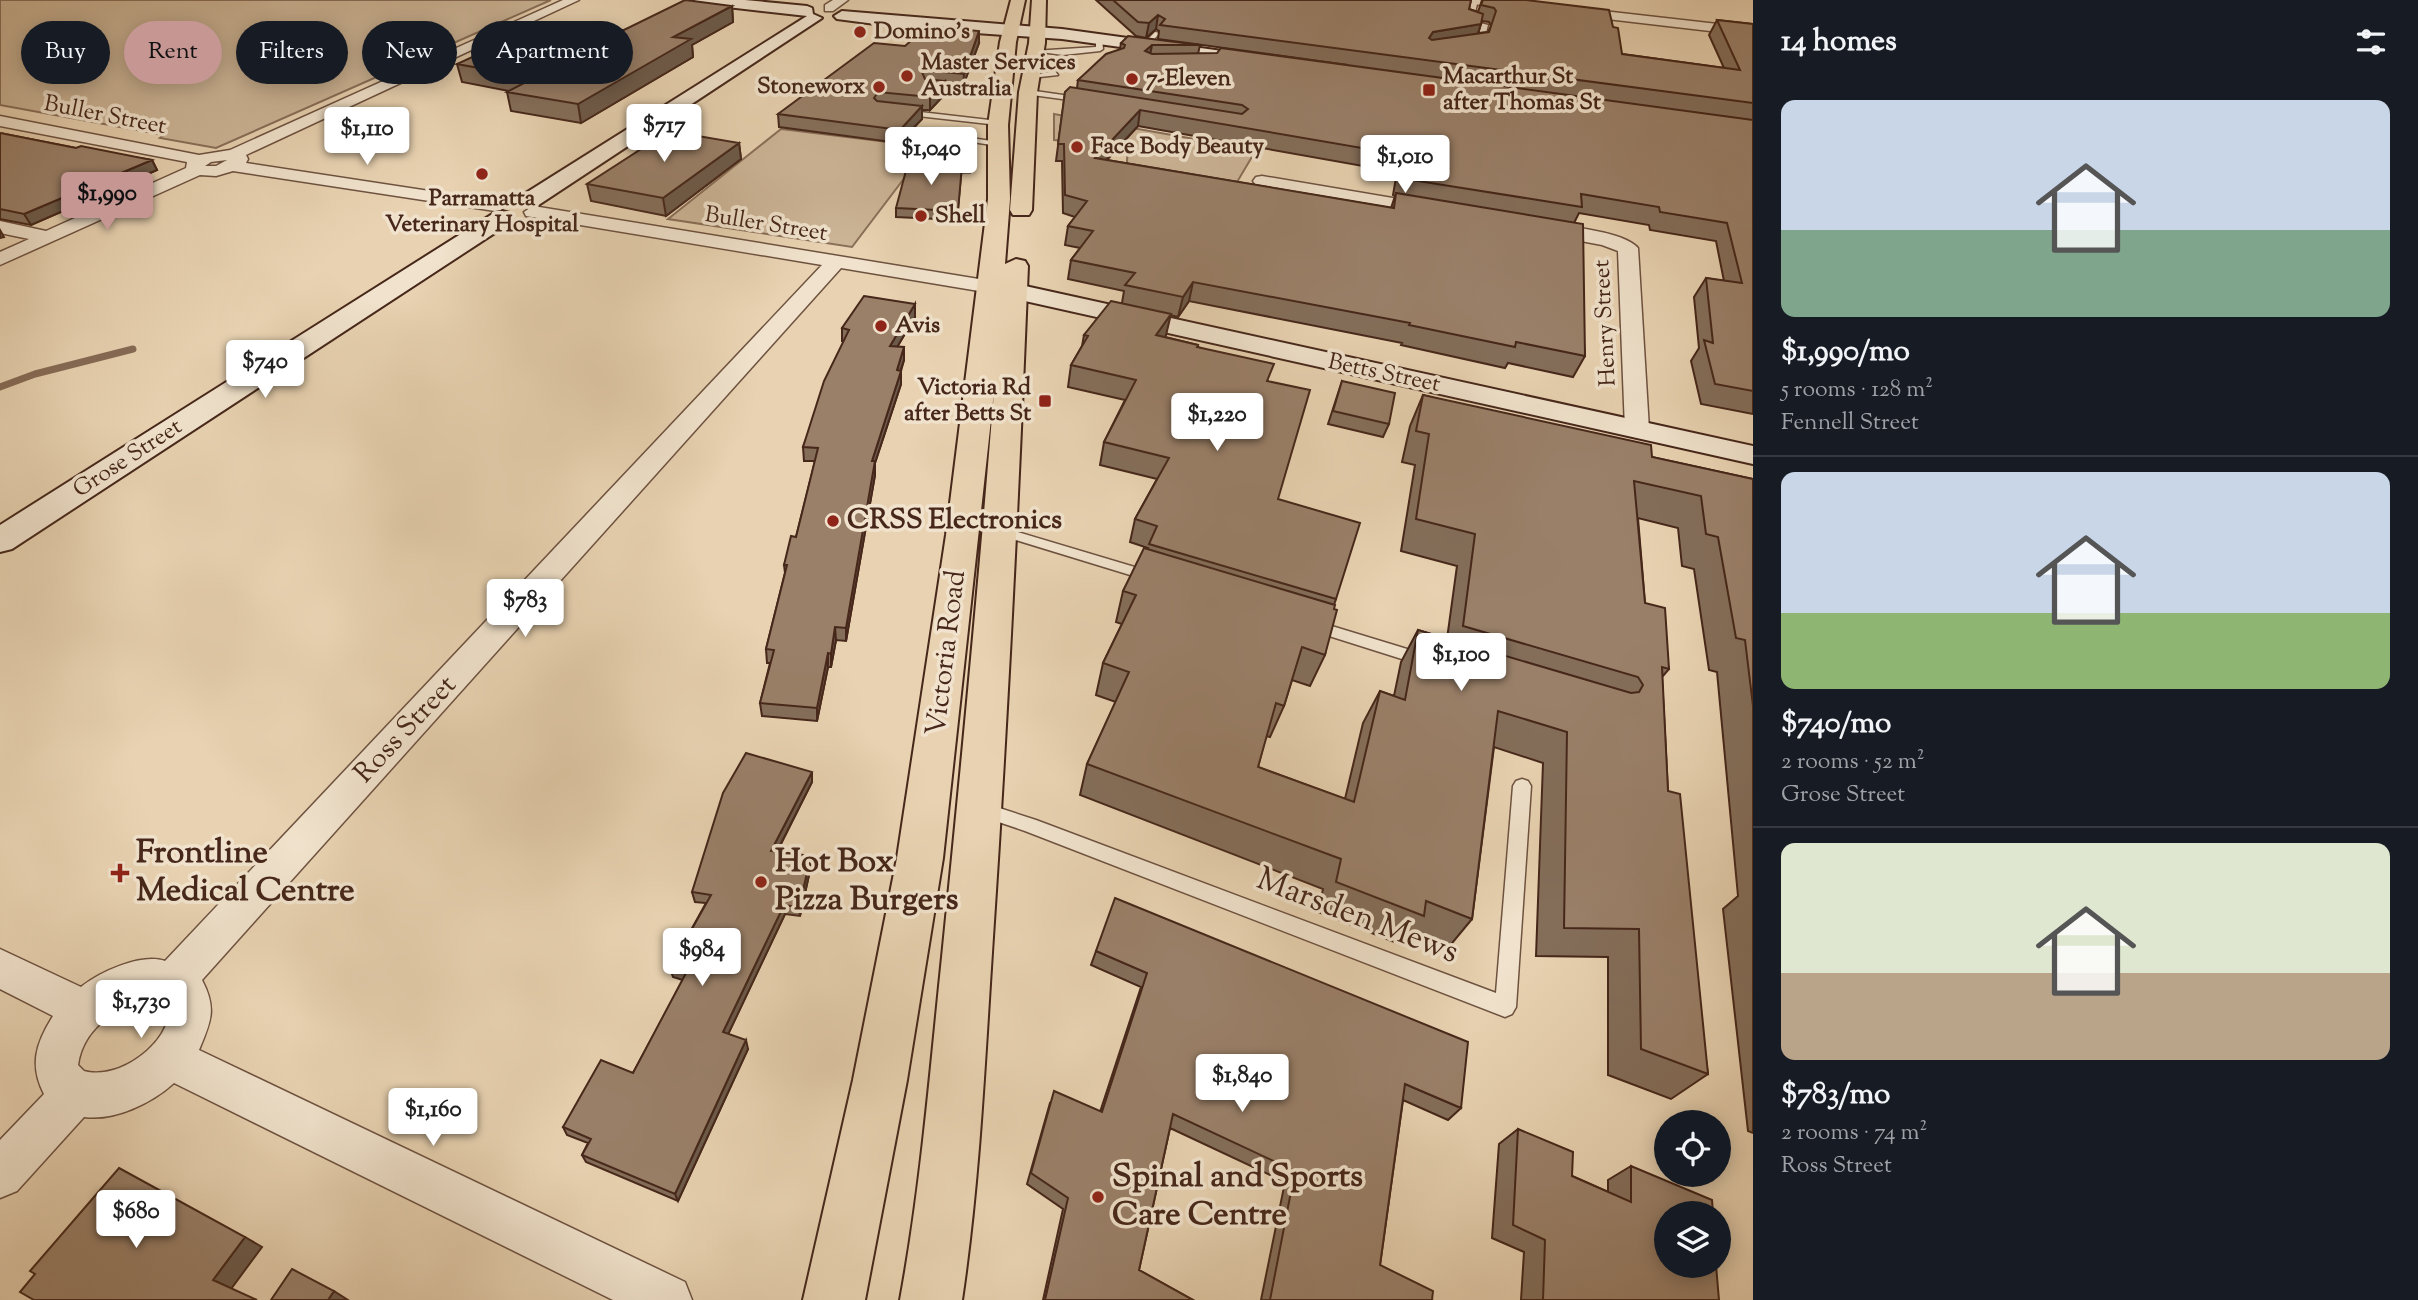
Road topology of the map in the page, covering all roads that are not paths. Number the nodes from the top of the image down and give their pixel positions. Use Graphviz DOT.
graph roads {
  1 [pos="573,0"];
  2 [pos="701,0"];
  3 [pos="1474,0"];
  4 [pos="827,11"];
  5 [pos="1753,32"];
  6 [pos="1099,38"];
  7 [pos="1459,46"];
  8 [pos="1186,50"];
  9 [pos="1102,59"];
  10 [pos="1026,63"];
  11 [pos="1212,64"];
  12 [pos="1283,65"];
  13 [pos="925,87"];
  14 [pos="1090,101"];
  15 [pos="918,105"];
  16 [pos="893,111"];
  17 [pos="0,121"];
  18 [pos="934,134"];
  19 [pos="232,160"];
  20 [pos="199,165"];
  21 [pos="1262,181"];
  22 [pos="531,207"];
  23 [pos="499,212"];
  24 [pos="1447,213"];
  25 [pos="1514,224"];
  26 [pos="0,226"];
  27 [pos="47,237"];
  28 [pos="0,259"];
  29 [pos="836,262"];
  30 [pos="1003,290"];
  31 [pos="1637,429"];
  32 [pos="1753,455"];
  33 [pos="1002,531"];
  34 [pos="0,541"];
  35 [pos="1172,583"];
  36 [pos="1291,619"];
  37 [pos="1436,663"];
  38 [pos="1522,786"];
  39 [pos="978,808"];
  40 [pos="0,968"];
  41 [pos="174,981"];
  42 [pos="84,1010"];
  43 [pos="169,1058"];
  44 [pos="75,1093"];
  45 [pos="0,1174"];
  46 [pos="667,1300"];
  47 [pos="834,1300"];
  48 [pos="931,1300"];
  1 -- 19 [label="street"];
  2 -- 4 [label="street"];
  3 -- 5 [label="street"];
  3 -- 7 [label="lane"];
  4 -- 10 [label="street"];
  4 -- 22 [label="street"];
  6 -- 8 [label="street"];
  6 -- 10 [label="street"];
  6 -- 10 [label="lane"];
  6 -- 10 [label="street"];
  8 -- 11 [label="lane"];
  8 -- 12 [label="street"];
  9 -- 10 [label="lane"];
  10 -- 13 [label="lane"];
  10 -- 14 [label="lane"];
  10 -- 15 [label="lane"];
  10 -- 16 [label="lane"];
  10 -- 18 [label="lane"];
  10 -- 30 [label="main road, Victoria Road"];
  10 -- 30 [label="main road, Victoria Road"];
  17 -- 20 [label="street, Buller Street"];
  19 -- 20 [label="street"];
  19 -- 23 [label="street"];
  20 -- 27 [label="street"];
  21 -- 24 [label="street"];
  22 -- 23 [label="street"];
  22 -- 29 [label="street, Buller Street"];
  23 -- 34 [label="street, Grose Street"];
  25 -- 31 [label="street, Henry Street"];
  26 -- 27 [label="street"];
  27 -- 28 [label="street"];
  29 -- 30 [label="street, Buller Street"];
  29 -- 41 [label="street, Ross Street"];
  30 -- 31 [label="street, Betts Street"];
  30 -- 33 [label="main road, Victoria Road"];
  30 -- 47 [label="main road, Victoria Road"];
  31 -- 32 [label="street, Betts Street"];
  33 -- 35 [label="lane"];
  33 -- 39 [label="main road, Victoria Road"];
  36 -- 37 [label="lane"];
  38 -- 39 [label="lane, Marsden Mews"];
  39 -- 48 [label="main road, Victoria Road"];
  40 -- 42 [label="street"];
  41 -- 42 [label="street"];
  41 -- 43 [label="street"];
  42 -- 44 [label="street"];
  43 -- 44 [label="street"];
  43 -- 46 [label="street"];
  44 -- 45 [label="street"];
}
